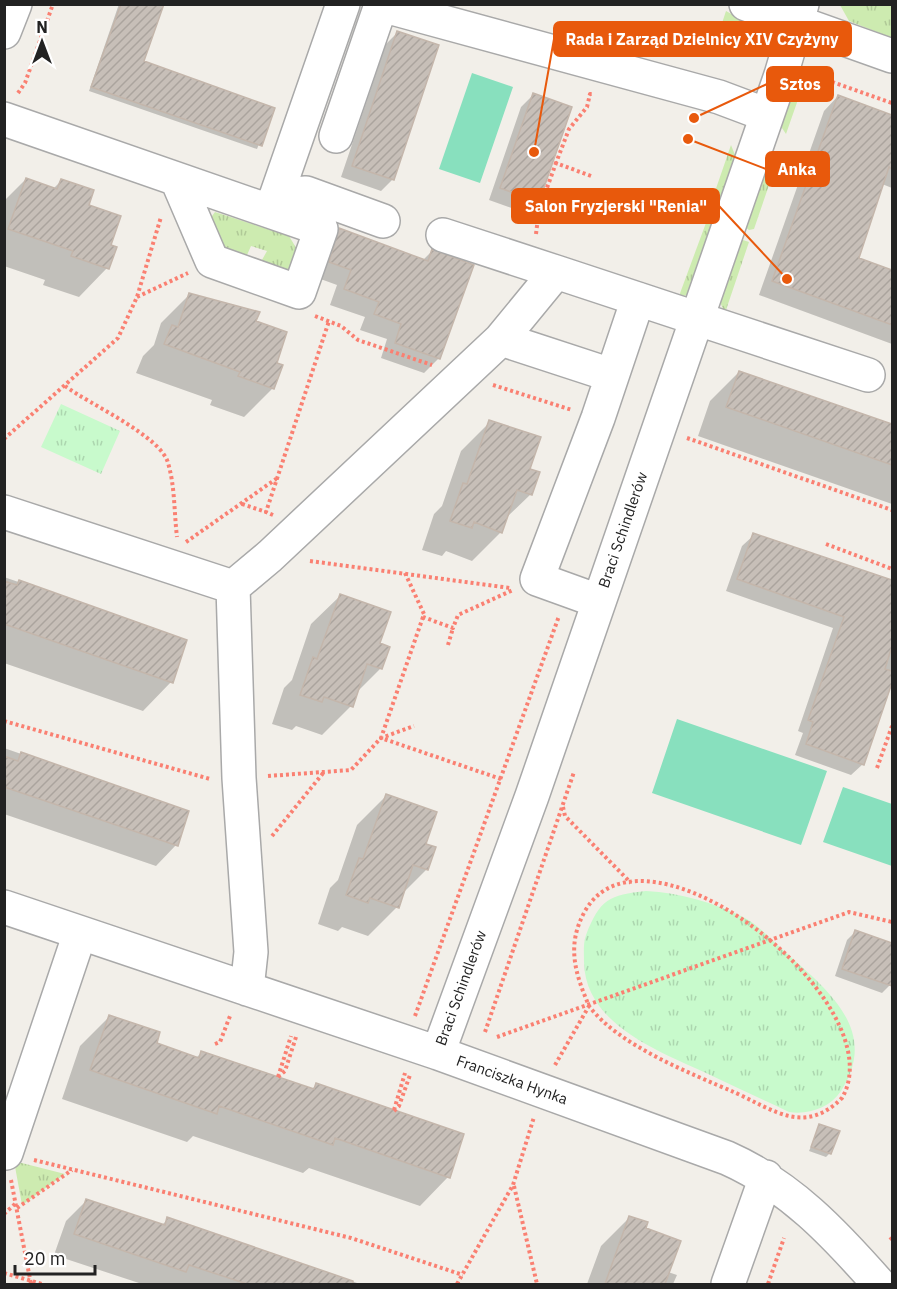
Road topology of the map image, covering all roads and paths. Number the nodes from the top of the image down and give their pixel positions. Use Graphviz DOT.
graph roads {
  1 [pos="15,4"];
  2 [pos="53,4"];
  3 [pos="343,4"];
  4 [pos="746,4"];
  5 [pos="800,14"];
  6 [pos="4,32"];
  7 [pos="892,56"];
  8 [pos="815,76"];
  9 [pos="596,96"];
  10 [pos="892,103"];
  11 [pos="10,109"];
  12 [pos="767,115"];
  13 [pos="336,136"];
  14 [pos="554,162"];
  15 [pos="591,176"];
  16 [pos="178,182"];
  17 [pos="274,204"];
  18 [pos="383,221"];
  19 [pos="443,235"];
  20 [pos="212,261"];
  21 [pos="544,268"];
  22 [pos="299,292"];
  23 [pos="137,297"];
  24 [pos="638,299"];
  25 [pos="695,318"];
  26 [pos="329,321"];
  27 [pos="501,339"];
  28 [pos="611,375"];
  29 [pos="868,375"];
  30 [pos="462,376"];
  31 [pos="65,386"];
  32 [pos="598,418"];
  33 [pos="686,438"];
  34 [pos="4,439"];
  35 [pos="277,479"];
  36 [pos="242,504"];
  37 [pos="892,510"];
  38 [pos="4,512"];
  39 [pos="266,512"];
  40 [pos="303,525"];
  41 [pos="826,544"];
  42 [pos="270,556"];
  43 [pos="892,569"];
  44 [pos="404,572"];
  45 [pos="525,584"];
  46 [pos="233,587"];
  47 [pos="598,600"];
  48 [pos="423,617"];
  49 [pos="453,628"];
  50 [pos="448,645"];
  51 [pos="892,726"];
  52 [pos="877,768"];
  53 [pos="325,772"];
  54 [pos="501,779"];
  55 [pos="563,807"];
  56 [pos="247,866"];
  57 [pos="632,883"];
  58 [pos="723,900"];
  59 [pos="4,907"];
  60 [pos="892,922"];
  61 [pos="773,930"];
  62 [pos="80,933"];
  63 [pos="781,937"];
  64 [pos="789,944"];
  65 [pos="239,1002"];
  66 [pos="589,1006"];
  67 [pos="291,1036"];
  68 [pos="296,1037"];
  69 [pos="497,1037"];
  70 [pos="215,1044"];
  71 [pos="438,1053"];
  72 [pos="551,1073"];
  73 [pos="407,1074"];
  74 [pos="852,1086"];
  75 [pos="537,1110"];
  76 [pos="6,1153"];
  77 [pos="72,1170"];
  78 [pos="766,1177"];
  79 [pos="513,1185"];
  80 [pos="16,1205"];
  81 [pos="4,1214"];
  82 [pos="784,1238"];
  83 [pos="4,1273"];
  84 [pos="463,1275"];
  85 [pos="31,1283"];
  86 [pos="42,1284"];
  87 [pos="457,1284"];
  88 [pos="537,1284"];
  89 [pos="729,1284"];
  90 [pos="768,1284"];
  91 [pos="879,1284"];
  1 -- 6 [label="street"];
  2 -- 11 [label="path"];
  3 -- 17 [label="street"];
  4 -- 5 [label="street"];
  5 -- 7 [label="street"];
  5 -- 12 [label="street, Braci Schindlerów"];
  8 -- 10 [label="path"];
  9 -- 14 [label="path"];
  11 -- 16 [label="street"];
  12 -- 13 [label="street"];
  12 -- 25 [label="street, Braci Schindlerów"];
  14 -- 15 [label="path"];
  14 -- 21 [label="path"];
  16 -- 17 [label="street"];
  16 -- 20 [label="street"];
  16 -- 23 [label="path"];
  17 -- 18 [label="street"];
  17 -- 22 [label="street"];
  19 -- 21 [label="street"];
  20 -- 22 [label="street"];
  20 -- 23 [label="path"];
  21 -- 24 [label="street"];
  21 -- 27 [label="street"];
  22 -- 26 [label="path"];
  23 -- 31 [label="path"];
  24 -- 25 [label="street"];
  24 -- 28 [label="street"];
  25 -- 29 [label="street"];
  25 -- 47 [label="street, Braci Schindlerów"];
  26 -- 30 [label="path"];
  26 -- 35 [label="path"];
  27 -- 28 [label="street"];
  27 -- 30 [label="street"];
  28 -- 32 [label="street"];
  30 -- 32 [label="path"];
  30 -- 40 [label="street"];
  31 -- 34 [label="path"];
  31 -- 36 [label="path"];
  32 -- 45 [label="street"];
  33 -- 37 [label="path"];
  35 -- 36 [label="path"];
  35 -- 39 [label="path"];
  36 -- 39 [label="path"];
  38 -- 46 [label="street"];
  39 -- 40 [label="path"];
  40 -- 42 [label="street"];
  41 -- 43 [label="path"];
  42 -- 44 [label="path"];
  42 -- 46 [label="street"];
  44 -- 45 [label="path"];
  44 -- 48 [label="path"];
  45 -- 47 [label="street"];
  45 -- 49 [label="path"];
  46 -- 56 [label="street"];
  47 -- 71 [label="street, Braci Schindlerów"];
  48 -- 49 [label="path"];
  48 -- 54 [label="path"];
  49 -- 50 [label="path"];
  51 -- 52 [label="path"];
  53 -- 56 [label="path"];
  55 -- 57 [label="path"];
  56 -- 65 [label="street"];
  57 -- 58 [label="path"];
  57 -- 66 [label="path"];
  59 -- 62 [label="street, Franciszka Hynka"];
  60 -- 63 [label="path"];
  61 -- 63 [label="path"];
  62 -- 65 [label="street, Franciszka Hynka"];
  62 -- 76 [label="street"];
  63 -- 64 [label="path"];
  63 -- 66 [label="path"];
  65 -- 70 [label="path"];
  65 -- 71 [label="street, Franciszka Hynka"];
  66 -- 69 [label="path"];
  66 -- 72 [label="path"];
  66 -- 74 [label="path"];
  67 -- 68 [label="path"];
  71 -- 78 [label="street, Franciszka Hynka"];
  73 -- 73 [label="path"];
  75 -- 79 [label="path"];
  76 -- 77 [label="path"];
  76 -- 80 [label="path"];
  77 -- 80 [label="path"];
  77 -- 84 [label="path"];
  78 -- 89 [label="street"];
  78 -- 91 [label="street, Franciszka Hynka"];
  79 -- 84 [label="path"];
  79 -- 88 [label="path"];
  80 -- 81 [label="path"];
  80 -- 85 [label="path"];
  82 -- 90 [label="path"];
  83 -- 85 [label="path"];
  84 -- 87 [label="path"];
  85 -- 86 [label="path"];
}
